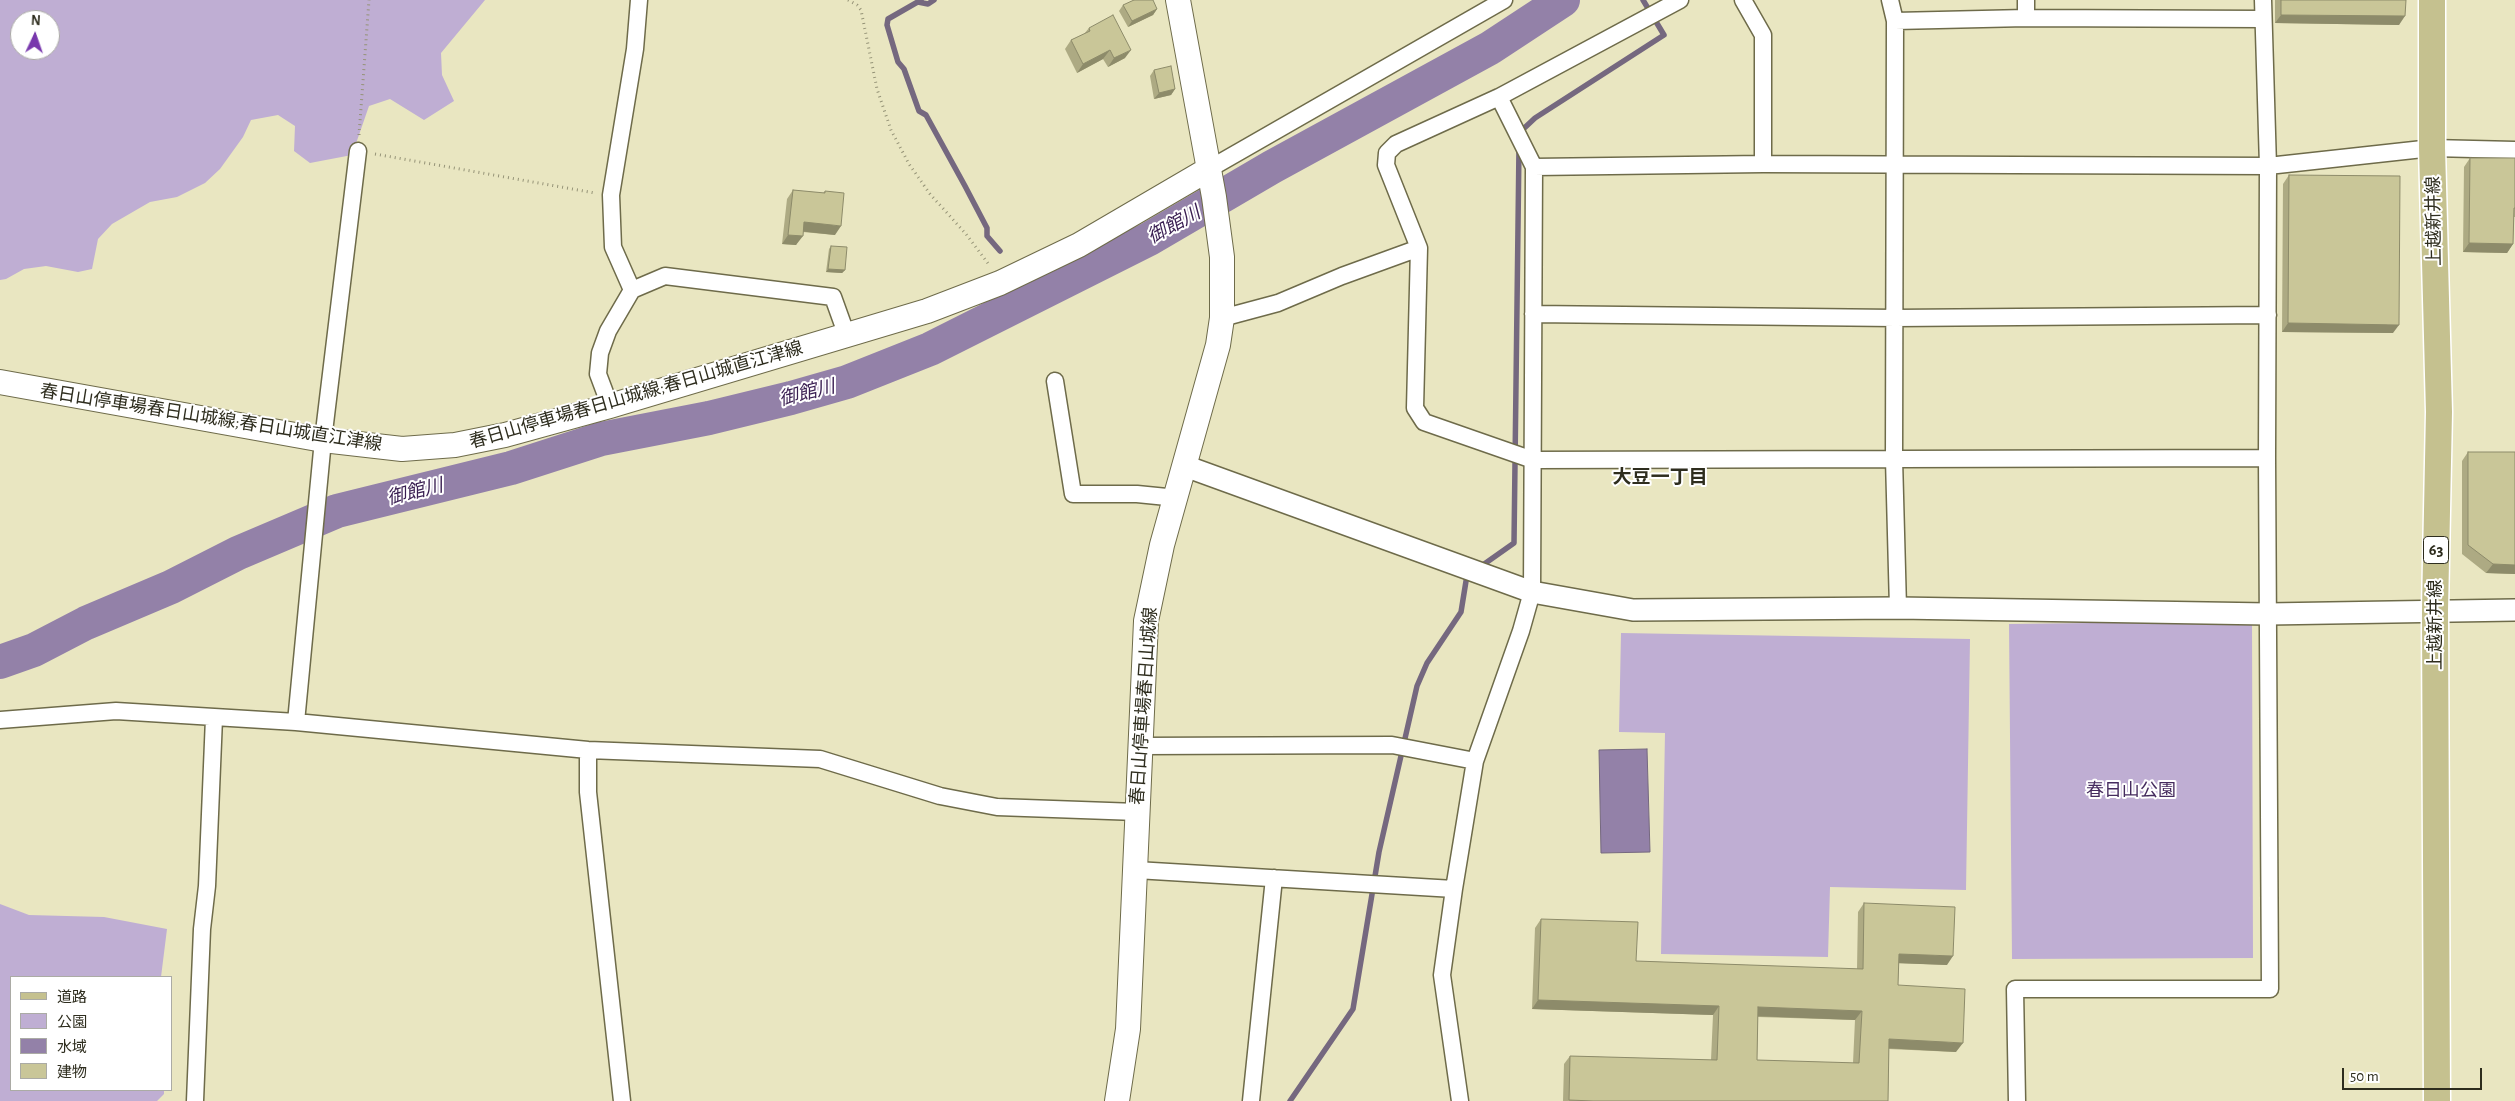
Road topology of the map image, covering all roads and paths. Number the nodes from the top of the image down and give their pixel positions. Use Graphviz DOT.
graph roads {
  1 [pos="369,0"];
  2 [pos="639,0"];
  3 [pos="848,0"];
  4 [pos="1178,0"];
  5 [pos="1504,0"];
  6 [pos="1680,0"];
  7 [pos="1743,0"];
  8 [pos="1890,0"];
  9 [pos="2026,0"];
  10 [pos="2263,0"];
  11 [pos="2432,0"];
  12 [pos="2026,18"];
  13 [pos="2263,19"];
  14 [pos="1895,21"];
  15 [pos="1499,97"];
  16 [pos="2432,148"];
  17 [pos="2515,150"];
  18 [pos="358,152"];
  19 [pos="1763,164"];
  20 [pos="1893,166"];
  21 [pos="2268,166"];
  22 [pos="1534,167"];
  23 [pos="1209,169"];
  24 [pos="611,195"];
  25 [pos="1419,248"];
  26 [pos="1000,283"];
  27 [pos="632,290"];
  28 [pos="1533,314"];
  29 [pos="2268,315"];
  30 [pos="1222,318"];
  31 [pos="1895,318"];
  32 [pos="847,336"];
  33 [pos="1055,381"];
  34 [pos="0,382"];
  35 [pos="610,406"];
  36 [pos="323,440"];
  37 [pos="2267,458"];
  38 [pos="1894,459"];
  39 [pos="1533,460"];
  40 [pos="1185,466"];
  41 [pos="1177,498"];
  42 [pos="1532,592"];
  43 [pos="1898,608"];
  44 [pos="2435,610"];
  45 [pos="2515,610"];
  46 [pos="2268,614"];
  47 [pos="214,718"];
  48 [pos="0,720"];
  49 [pos="296,722"];
  50 [pos="1141,746"];
  51 [pos="588,750"];
  52 [pos="1475,761"];
  53 [pos="1137,812"];
  54 [pos="1136,870"];
  55 [pos="1274,878"];
  56 [pos="1454,889"];
  57 [pos="195,1101"];
  58 [pos="622,1101"];
  59 [pos="1117,1101"];
  60 [pos="1251,1101"];
  61 [pos="1460,1101"];
  62 [pos="2016,1101"];
  63 [pos="2437,1101"];
  1 -- 18 [label="path"];
  2 -- 24 [label="street"];
  3 -- 26 [label="path"];
  4 -- 23 [label="main road, 春日山停車場春日山城線"];
  5 -- 23 [label="street"];
  6 -- 15 [label="street"];
  7 -- 19 [label="street"];
  8 -- 14 [label="street"];
  9 -- 12 [label="street"];
  10 -- 13 [label="street"];
  11 -- 16 [label="main road, 上越新井線 / 63"];
  12 -- 13 [label="street"];
  12 -- 14 [label="street"];
  13 -- 21 [label="street"];
  14 -- 20 [label="street"];
  15 -- 22 [label="street"];
  15 -- 25 [label="street"];
  16 -- 17 [label="street"];
  16 -- 21 [label="street"];
  16 -- 44 [label="main road, 上越新井線 / 63"];
  18 -- 24 [label="path"];
  18 -- 36 [label="street"];
  19 -- 20 [label="street"];
  19 -- 22 [label="street"];
  20 -- 21 [label="street"];
  20 -- 31 [label="street"];
  21 -- 29 [label="street"];
  22 -- 28 [label="street"];
  23 -- 26 [label="main road, 春日山停車場春日山城線;春日山城直江津線"];
  23 -- 30 [label="main road, 春日山停車場春日山城線"];
  24 -- 27 [label="street"];
  25 -- 30 [label="street"];
  25 -- 39 [label="street"];
  26 -- 32 [label="main road, 春日山停車場春日山城線;春日山城直江津線"];
  27 -- 32 [label="street"];
  27 -- 35 [label="street"];
  28 -- 31 [label="street"];
  28 -- 39 [label="street"];
  29 -- 31 [label="street"];
  29 -- 37 [label="street"];
  30 -- 40 [label="main road, 春日山停車場春日山城線"];
  31 -- 38 [label="street"];
  32 -- 35 [label="main road, 春日山停車場春日山城線;春日山城直江津線"];
  33 -- 41 [label="street"];
  34 -- 36 [label="main road, 春日山停車場春日山城線;春日山城直江津線"];
  35 -- 36 [label="main road, 春日山停車場春日山城線;春日山城直江津線"];
  36 -- 49 [label="street"];
  37 -- 38 [label="street"];
  37 -- 46 [label="street"];
  38 -- 39 [label="street"];
  38 -- 43 [label="street"];
  39 -- 42 [label="street"];
  40 -- 41 [label="main road, 春日山停車場春日山城線"];
  40 -- 42 [label="street"];
  41 -- 50 [label="main road, 春日山停車場春日山城線"];
  42 -- 43 [label="street"];
  42 -- 52 [label="street"];
  43 -- 46 [label="street"];
  44 -- 45 [label="street"];
  44 -- 46 [label="street"];
  44 -- 63 [label="main road, 上越新井線 / 63"];
  46 -- 62 [label="street"];
  47 -- 48 [label="street"];
  47 -- 49 [label="street"];
  47 -- 57 [label="street"];
  49 -- 51 [label="street"];
  50 -- 52 [label="street"];
  50 -- 53 [label="main road, 春日山停車場春日山城線"];
  51 -- 53 [label="street"];
  51 -- 58 [label="street"];
  52 -- 56 [label="street"];
  53 -- 54 [label="main road, 春日山停車場春日山城線"];
  54 -- 55 [label="street"];
  54 -- 59 [label="main road, 春日山停車場春日山城線"];
  55 -- 56 [label="street"];
  55 -- 60 [label="street"];
  56 -- 61 [label="street"];
}
